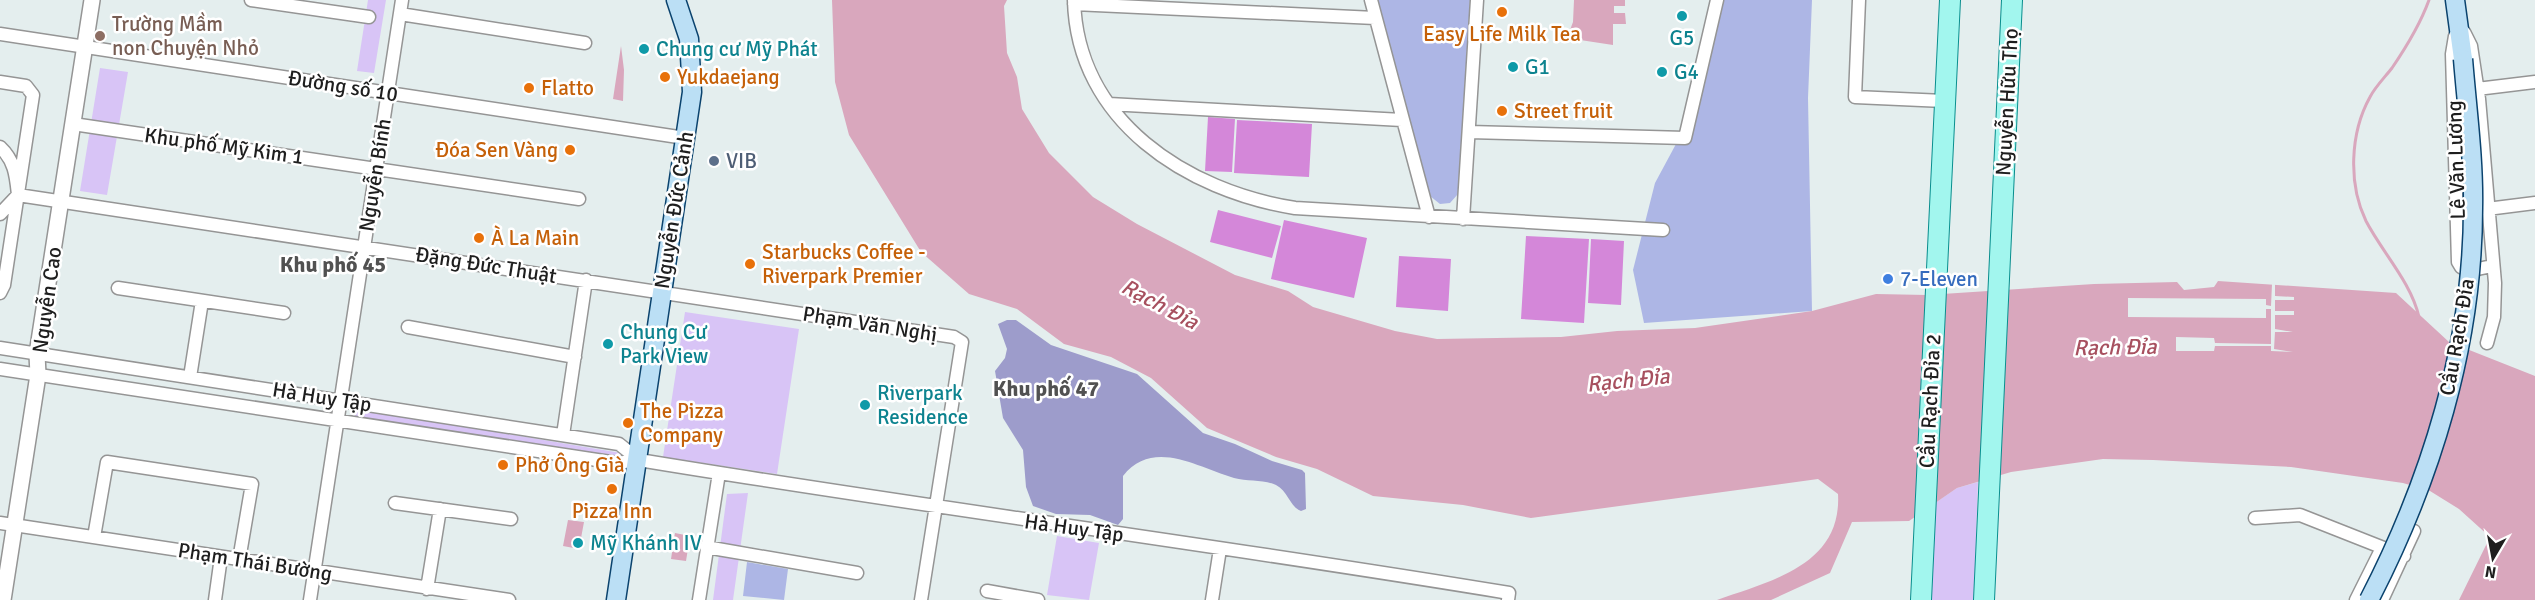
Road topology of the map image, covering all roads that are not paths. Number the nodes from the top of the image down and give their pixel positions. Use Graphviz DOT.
graph roads {
  1 [pos="92,0"];
  2 [pos="251,0"];
  3 [pos="402,0"];
  4 [pos="676,0"];
  5 [pos="1371,0"];
  6 [pos="1477,0"];
  7 [pos="1718,0"];
  8 [pos="1859,0"];
  9 [pos="1950,0"];
  10 [pos="2012,0"];
  11 [pos="2455,0"];
  12 [pos="1074,2"];
  13 [pos="1191,5"];
  14 [pos="400,14"];
  15 [pos="369,17"];
  16 [pos="1375,18"];
  17 [pos="2457,20"];
  18 [pos="0,34"];
  19 [pos="585,43"];
  20 [pos="85,47"];
  21 [pos="2463,59"];
  22 [pos="0,82"];
  23 [pos="2535,82"];
  24 [pos="2477,89"];
  25 [pos="387,93"];
  26 [pos="1944,101"];
  27 [pos="1109,104"];
  28 [pos="1402,120"];
  29 [pos="73,124"];
  30 [pos="1469,132"];
  31 [pos="685,138"];
  32 [pos="0,147"];
  33 [pos="376,169"];
  34 [pos="18,195"];
  35 [pos="579,199"];
  36 [pos="61,201"];
  37 [pos="2535,203"];
  38 [pos="2487,209"];
  39 [pos="0,213"];
  40 [pos="1429,216"];
  41 [pos="1463,219"];
  42 [pos="1663,230"];
  43 [pos="364,246"];
  44 [pos="2492,266"];
  45 [pos="586,280"];
  46 [pos="118,288"];
  47 [pos="662,291"];
  48 [pos="0,293"];
  49 [pos="202,300"];
  50 [pos="284,313"];
  51 [pos="408,327"];
  52 [pos="2487,343"];
  53 [pos="0,348"];
  54 [pos="37,354"];
  55 [pos="574,357"];
  56 [pos="0,369"];
  57 [pos="38,375"];
  58 [pos="190,377"];
  59 [pos="341,400"];
  60 [pos="336,421"];
  61 [pos="563,435"];
  62 [pos="639,460"];
  63 [pos="719,473"];
  64 [pos="395,503"];
  65 [pos="937,507"];
  66 [pos="440,509"];
  67 [pos="2255,518"];
  68 [pos="511,519"];
  69 [pos="0,523"];
  70 [pos="16,525"];
  71 [pos="2414,531"];
  72 [pos="94,537"];
  73 [pos="706,547"];
  74 [pos="2382,548"];
  75 [pos="1220,549"];
  76 [pos="2404,556"];
  77 [pos="221,557"];
  78 [pos="239,560"];
  79 [pos="314,571"];
  80 [pos="857,573"];
  81 [pos="427,589"];
  82 [pos="987,591"];
  83 [pos="1509,597"];
  84 [pos="3,600"];
  85 [pos="215,600"];
  86 [pos="310,600"];
  87 [pos="509,600"];
  88 [pos="616,600"];
  89 [pos="699,600"];
  90 [pos="921,600"];
  91 [pos="1038,600"];
  92 [pos="1212,600"];
  93 [pos="1920,600"];
  94 [pos="1984,600"];
  95 [pos="2356,600"];
  96 [pos="2369,600"];
  97 [pos="2382,600"];
  1 -- 20 [label="street, Nguyễn Cao"];
  2 -- 15 [label="street"];
  3 -- 14 [label="street, Nguyễn Bính"];
  4 -- 31 [label="main road, Nguyễn Đức Cảnh"];
  5 -- 16 [label="street"];
  6 -- 30 [label="street"];
  7 -- 30 [label="street"];
  8 -- 26 [label="street"];
  9 -- 26 [label="main road"];
  10 -- 94 [label="main road, Nguyễn Hữu Thọ"];
  11 -- 17 [label="main road, Lê Văn Lương"];
  12 -- 13 [label="street"];
  12 -- 27 [label="street"];
  13 -- 16 [label="street"];
  14 -- 19 [label="street"];
  14 -- 25 [label="street, Nguyễn Bính"];
  16 -- 28 [label="street"];
  17 -- 21 [label="main road, Lê Văn Lương"];
  17 -- 24 [label="street, Lê Văn Lương"];
  17 -- 44 [label="street, Lê Văn Lương"];
  18 -- 20 [label="street, Đường số 10"];
  20 -- 25 [label="street, Đường số 10"];
  20 -- 29 [label="street, Nguyễn Cao"];
  21 -- 96 [label="main road, Cầu Rạch Đỉa, bridge"];
  22 -- 34 [label="street"];
  23 -- 24 [label="street"];
  24 -- 38 [label="street, Lê Văn Lương"];
  25 -- 31 [label="street, Đường số 10"];
  25 -- 33 [label="street, Nguyễn Bính"];
  26 -- 93 [label="main road, Cầu Rạch Đỉa 2"];
  27 -- 28 [label="street"];
  27 -- 40 [label="street"];
  28 -- 40 [label="street"];
  29 -- 33 [label="street, Khu phố Mỹ Kim 1"];
  29 -- 36 [label="street, Nguyễn Cao"];
  30 -- 41 [label="street"];
  31 -- 47 [label="main road, Nguyễn Đức Cảnh"];
  32 -- 34 [label="street"];
  33 -- 35 [label="street, Khu phố Mỹ Kim 1"];
  33 -- 43 [label="street, Nguyễn Bính"];
  34 -- 36 [label="street, Đặng Đức Thuật"];
  34 -- 39 [label="street"];
  34 -- 48 [label="street"];
  36 -- 43 [label="street, Đặng Đức Thuật"];
  36 -- 54 [label="street, Nguyễn Cao"];
  37 -- 38 [label="street"];
  38 -- 44 [label="street, Lê Văn Lương"];
  40 -- 41 [label="street"];
  41 -- 42 [label="street"];
  43 -- 45 [label="street, Đặng Đức Thuật"];
  43 -- 59 [label="street, Nguyễn Bính"];
  44 -- 52 [label="street, Lê Văn Lương"];
  45 -- 47 [label="street, Đặng Đức Thuật"];
  45 -- 55 [label="street"];
  46 -- 49 [label="street"];
  47 -- 62 [label="main road, Nguyễn Đức Cảnh"];
  47 -- 65 [label="street, Phạm Văn Nghị"];
  49 -- 50 [label="street"];
  49 -- 58 [label="street"];
  51 -- 55 [label="street"];
  53 -- 54 [label="street, Hà Huy Tập"];
  54 -- 57 [label="street, Nguyễn Cao"];
  54 -- 58 [label="street, Hà Huy Tập"];
  55 -- 61 [label="street"];
  56 -- 57 [label="street, Hà Huy Tập"];
  57 -- 60 [label="street, Hà Huy Tập"];
  57 -- 70 [label="street, Nguyễn Cao"];
  58 -- 59 [label="street, Hà Huy Tập"];
  59 -- 60 [label="street, Nguyễn Bính"];
  59 -- 61 [label="street, Hà Huy Tập"];
  60 -- 62 [label="street, Hà Huy Tập"];
  60 -- 79 [label="street, Nguyễn Bính"];
  61 -- 62 [label="street, Hà Huy Tập"];
  62 -- 63 [label="street, Hà Huy Tập"];
  62 -- 88 [label="main road, Nguyễn Đức Cảnh"];
  63 -- 65 [label="street, Hà Huy Tập"];
  63 -- 73 [label="street"];
  64 -- 66 [label="street"];
  65 -- 75 [label="street, Hà Huy Tập"];
  65 -- 90 [label="street, Phạm Văn Nghị"];
  66 -- 68 [label="street"];
  66 -- 81 [label="street"];
  67 -- 74 [label="street"];
  69 -- 70 [label="street, Phạm Thái Bường"];
  70 -- 72 [label="street, Phạm Thái Bường"];
  70 -- 84 [label="street, Nguyễn Cao"];
  71 -- 76 [label="street"];
  72 -- 77 [label="street, Phạm Thái Bường"];
  72 -- 78 [label="street"];
  73 -- 80 [label="street"];
  73 -- 89 [label="street"];
  74 -- 76 [label="street"];
  74 -- 95 [label="street"];
  75 -- 83 [label="street, Hà Huy Tập"];
  75 -- 92 [label="street"];
  76 -- 97 [label="street"];
  77 -- 78 [label="street, Phạm Thái Bường"];
  77 -- 85 [label="street"];
  78 -- 79 [label="street, Phạm Thái Bường"];
  79 -- 81 [label="street, Phạm Thái Bường"];
  79 -- 86 [label="street, Nguyễn Bính"];
  81 -- 87 [label="street, Phạm Thái Bường"];
  82 -- 91 [label="street"];
}
